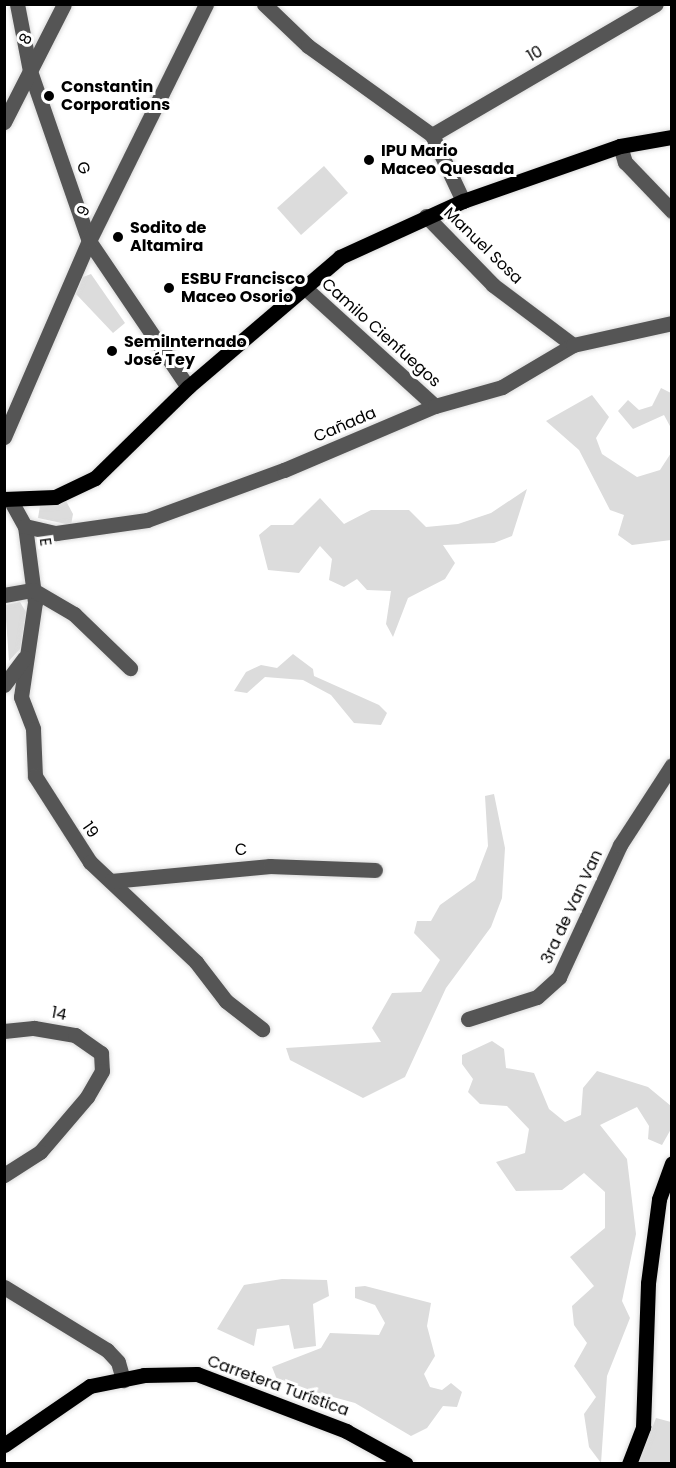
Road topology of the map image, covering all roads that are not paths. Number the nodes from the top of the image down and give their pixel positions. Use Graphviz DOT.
graph roads {
  1 [pos="17,4"];
  2 [pos="64,4"];
  3 [pos="206,4"];
  4 [pos="264,4"];
  5 [pos="657,4"];
  6 [pos="30,71"];
  7 [pos="4,122"];
  8 [pos="432,135"];
  9 [pos="672,137"];
  10 [pos="620,146"];
  11 [pos="463,201"];
  12 [pos="672,211"];
  13 [pos="426,216"];
  14 [pos="89,241"];
  15 [pos="303,286"];
  16 [pos="672,323"];
  17 [pos="573,345"];
  18 [pos="188,387"];
  19 [pos="435,406"];
  20 [pos="4,437"];
  21 [pos="8,501"];
  22 [pos="25,526"];
  23 [pos="33,590"];
  24 [pos="4,595"];
  25 [pos="26,656"];
  26 [pos="130,668"];
  27 [pos="4,685"];
  28 [pos="672,765"];
  29 [pos="375,870"];
  30 [pos="111,881"];
  31 [pos="468,1019"];
  32 [pos="262,1029"];
  33 [pos="5,1032"];
  34 [pos="672,1163"];
  35 [pos="4,1175"];
  36 [pos="4,1287"];
  37 [pos="123,1380"];
  38 [pos="4,1445"];
  39 [pos="406,1464"];
  40 [pos="629,1464"];
  1 -- 6 [label="street, G"];
  2 -- 6 [label="street, 8"];
  3 -- 14 [label="street, 9"];
  4 -- 8 [label="street"];
  5 -- 8 [label="street, 10"];
  6 -- 7 [label="street, 8"];
  6 -- 14 [label="street, G"];
  8 -- 11 [label="street"];
  9 -- 10 [label="main road"];
  10 -- 11 [label="main road"];
  10 -- 12 [label="street"];
  11 -- 13 [label="main road"];
  13 -- 15 [label="main road"];
  13 -- 17 [label="street, Manuel Sosa"];
  14 -- 18 [label="street, G"];
  14 -- 20 [label="street, 9"];
  15 -- 18 [label="main road"];
  15 -- 19 [label="street, Camilo Cienfuegos"];
  16 -- 17 [label="street, Cañada"];
  17 -- 19 [label="street, Cañada"];
  18 -- 21 [label="main road"];
  19 -- 22 [label="street, Cañada"];
  21 -- 22 [label="street, E"];
  22 -- 23 [label="street, E"];
  23 -- 24 [label="street"];
  23 -- 25 [label="street, 19"];
  23 -- 26 [label="street"];
  25 -- 27 [label="street"];
  25 -- 30 [label="street, 19"];
  28 -- 31 [label="street, 3ra de Van Van"];
  29 -- 30 [label="street, C"];
  30 -- 32 [label="street, 19"];
  33 -- 35 [label="street, 14"];
  34 -- 40 [label="main road"];
  36 -- 37 [label="street"];
  37 -- 38 [label="main road, Carretera Turística"];
  37 -- 39 [label="main road, Carretera Turística"];
}
